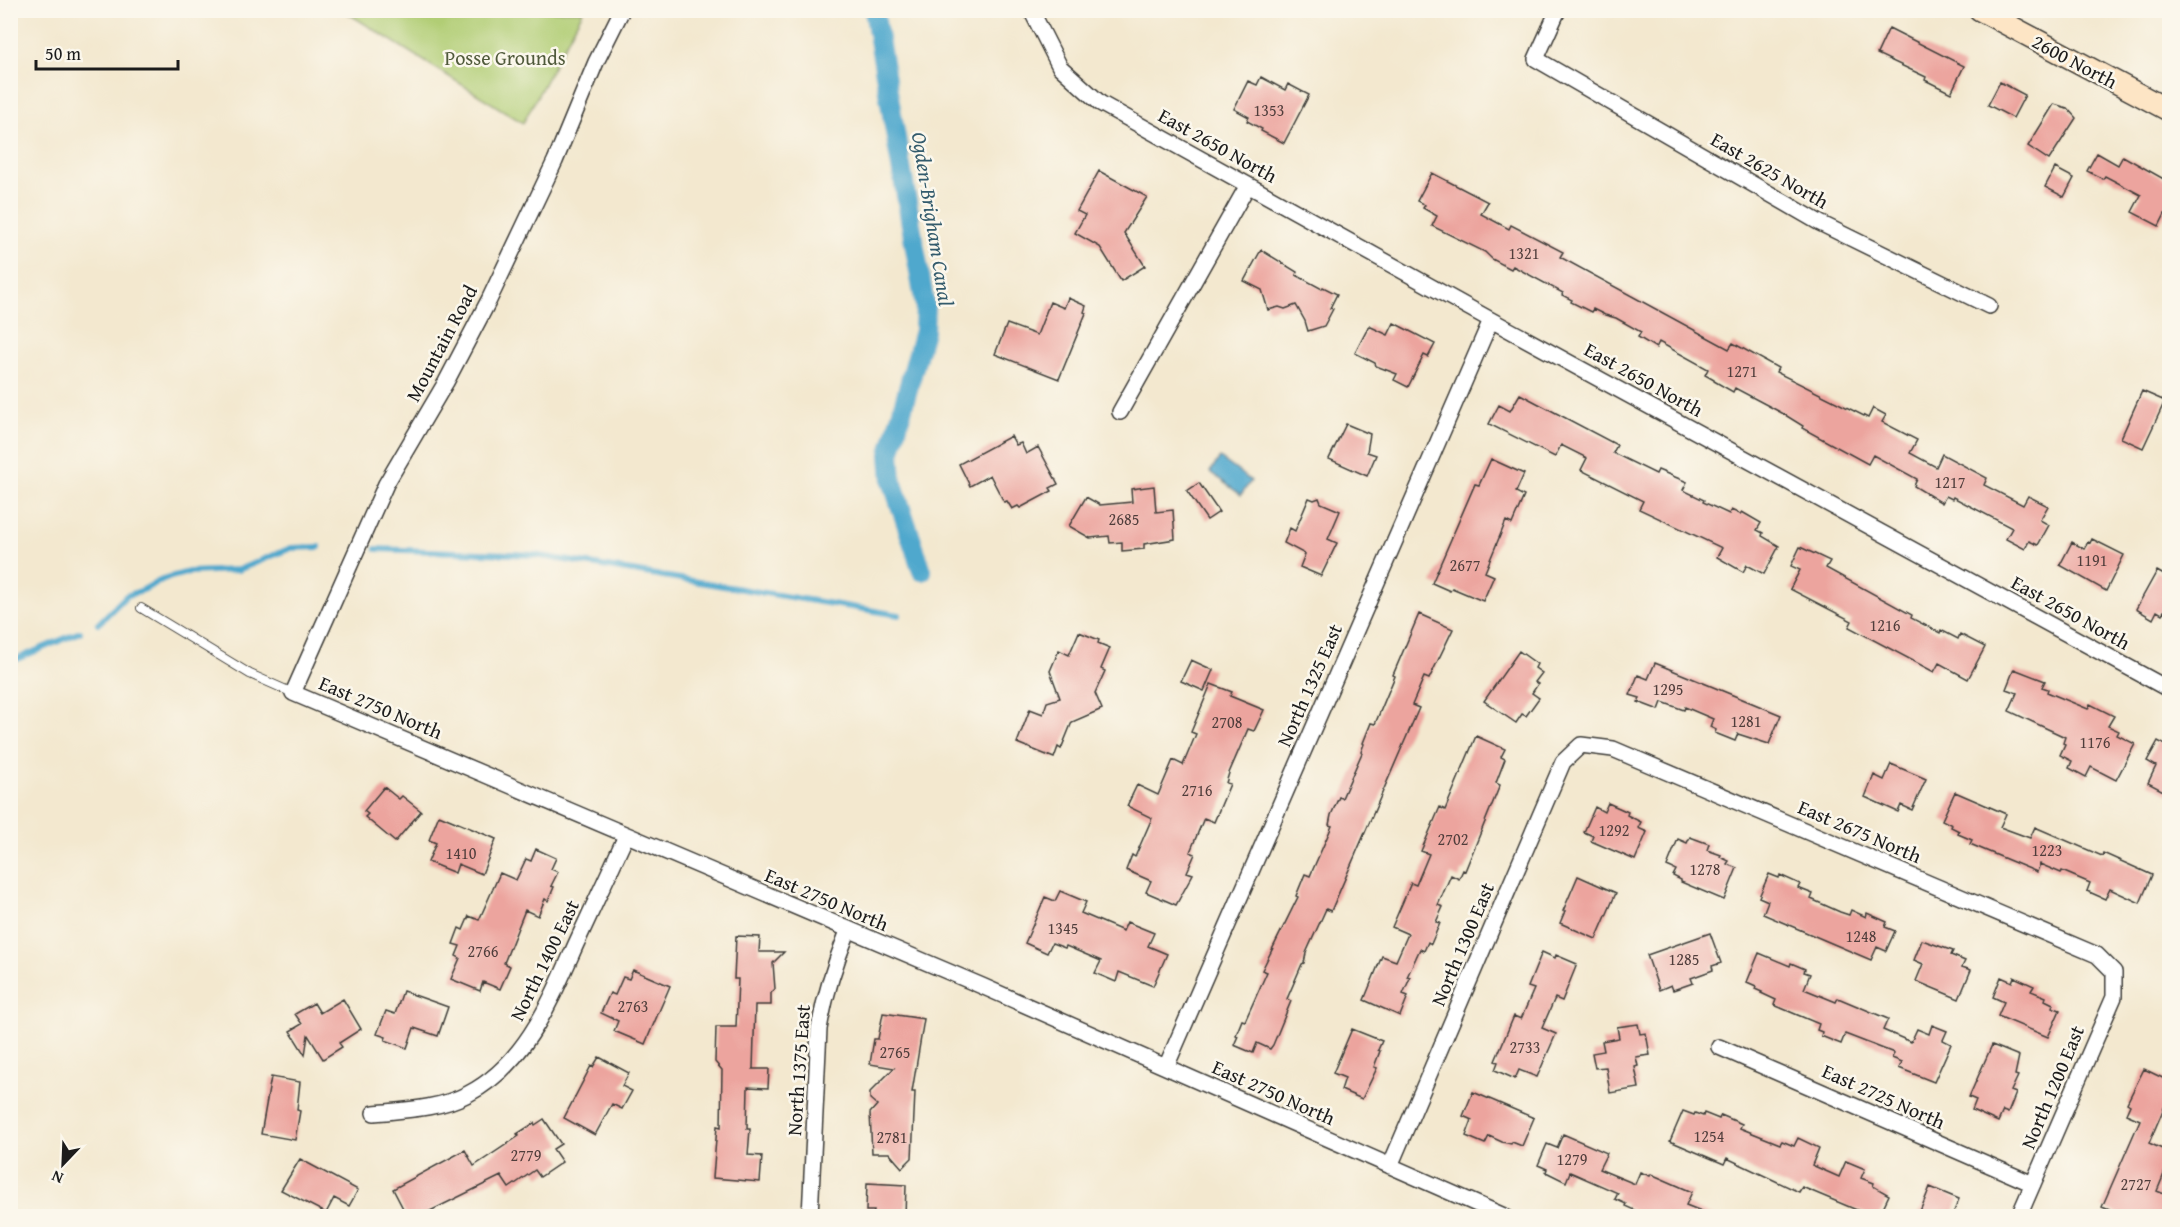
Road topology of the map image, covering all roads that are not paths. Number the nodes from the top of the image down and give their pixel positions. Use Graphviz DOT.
graph roads {
  1 [pos="622,10"];
  2 [pos="1031,10"];
  3 [pos="1558,10"];
  4 [pos="1980,10"];
  5 [pos="2169,111"];
  6 [pos="1248,185"];
  7 [pos="1989,306"];
  8 [pos="1491,320"];
  9 [pos="1120,412"];
  10 [pos="141,608"];
  11 [pos="2169,690"];
  12 [pos="293,693"];
  13 [pos="1581,745"];
  14 [pos="626,836"];
  15 [pos="848,931"];
  16 [pos="2114,972"];
  17 [pos="1719,1047"];
  18 [pos="1166,1067"];
  19 [pos="374,1113"];
  20 [pos="1390,1166"];
  21 [pos="2033,1184"];
  22 [pos="810,1216"];
  23 [pos="1504,1216"];
  24 [pos="2021,1216"];
  1 -- 12 [label="street, Mountain Road"];
  2 -- 6 [label="street, East 2650 North"];
  3 -- 7 [label="street, East 2625 North"];
  4 -- 5 [label="street, 2600 North"];
  6 -- 8 [label="street, East 2650 North"];
  6 -- 9 [label="street"];
  8 -- 11 [label="street, East 2650 North"];
  8 -- 18 [label="street, North 1325 East"];
  10 -- 12 [label="lane, East 2750 North"];
  12 -- 14 [label="street, East 2750 North"];
  13 -- 16 [label="street, East 2675 North"];
  13 -- 20 [label="street, North 1300 East"];
  14 -- 15 [label="street, East 2750 North"];
  14 -- 19 [label="street, North 1400 East"];
  15 -- 18 [label="street, East 2750 North"];
  15 -- 22 [label="street, North 1375 East"];
  16 -- 21 [label="street, North 1200 East"];
  17 -- 21 [label="street, East 2725 North"];
  18 -- 20 [label="street, East 2750 North"];
  20 -- 23 [label="street, East 2750 North"];
  21 -- 24 [label="street, North 1200 East"];
}
